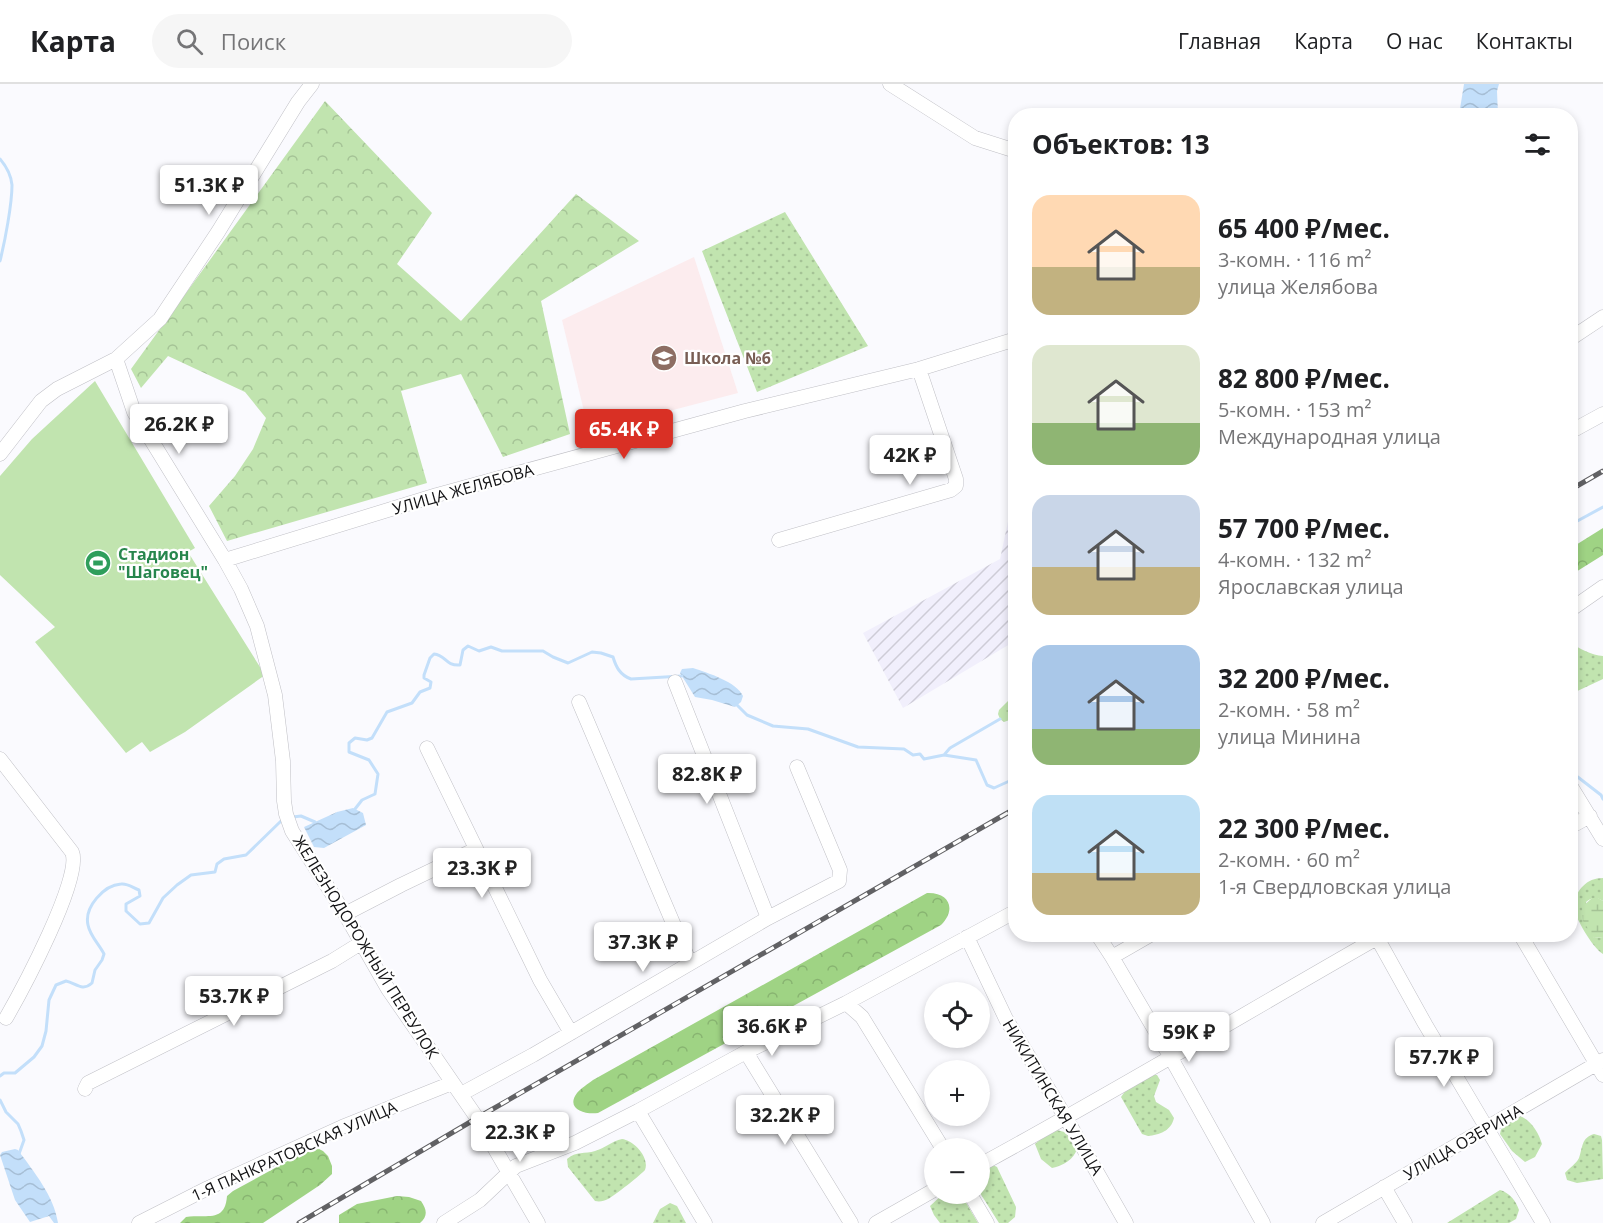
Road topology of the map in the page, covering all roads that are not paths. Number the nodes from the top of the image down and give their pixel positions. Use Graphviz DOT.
graph roads {
  1 [pos="312,84"];
  2 [pos="890,84"];
  3 [pos="1008,148"];
  4 [pos="1603,317"];
  5 [pos="1578,334"];
  6 [pos="1008,341"];
  7 [pos="116,359"];
  8 [pos="919,369"];
  9 [pos="1603,414"];
  10 [pos="1578,428"];
  11 [pos="0,454"];
  12 [pos="779,540"];
  13 [pos="225,560"];
  14 [pos="1603,587"];
  15 [pos="1578,604"];
  16 [pos="675,682"];
  17 [pos="579,702"];
  18 [pos="427,748"];
  19 [pos="0,759"];
  20 [pos="797,768"];
  21 [pos="1578,797"];
  22 [pos="1590,816"];
  23 [pos="1578,823"];
  24 [pos="1603,839"];
  25 [pos="476,849"];
  26 [pos="345,914"];
  27 [pos="1008,915"];
  28 [pos="768,918"];
  29 [pos="968,937"];
  30 [pos="1103,942"];
  31 [pos="1138,942"];
  32 [pos="1369,942"];
  33 [pos="1382,942"];
  34 [pos="1525,942"];
  35 [pos="361,944"];
  36 [pos="1113,957"];
  37 [pos="690,963"];
  38 [pos="846,1003"];
  39 [pos="6,1018"];
  40 [pos="571,1033"];
  41 [pos="746,1052"];
  42 [pos="1170,1056"];
  43 [pos="1601,1066"];
  44 [pos="85,1089"];
  45 [pos="457,1089"];
  46 [pos="638,1111"];
  47 [pos="1066,1118"];
  48 [pos="1485,1129"];
  49 [pos="936,1138"];
  50 [pos="990,1160"];
  51 [pos="508,1174"];
  52 [pos="1384,1187"];
  53 [pos="924,1196"];
  54 [pos="976,1204"];
  55 [pos="139,1223"];
  56 [pos="444,1223"];
  57 [pos="538,1223"];
  58 [pos="705,1223"];
  59 [pos="851,1223"];
  60 [pos="876,1223"];
  61 [pos="987,1223"];
  62 [pos="1126,1223"];
  63 [pos="1263,1223"];
  64 [pos="1323,1223"];
  65 [pos="1405,1223"];
  66 [pos="1543,1223"];
  1 -- 7 [label="street"];
  2 -- 3 [label="street"];
  4 -- 5 [label="street"];
  6 -- 8 [label="street, УЛИЦА ЖЕЛЯБОВА"];
  7 -- 11 [label="street"];
  7 -- 13 [label="street, ЖЕЛЕЗНОДОРОЖНЫЙ ПЕРЕУЛОК"];
  8 -- 12 [label="street"];
  8 -- 13 [label="street, УЛИЦА ЖЕЛЯБОВА"];
  9 -- 10 [label="street"];
  13 -- 26 [label="street, ЖЕЛЕЗНОДОРОЖНЫЙ ПЕРЕУЛОК"];
  14 -- 15 [label="street"];
  16 -- 28 [label="street"];
  17 -- 37 [label="street"];
  18 -- 25 [label="street"];
  19 -- 39 [label="street"];
  20 -- 28 [label="street, 1-Я ПАНКРАТОВСКАЯ УЛИЦА"];
  21 -- 22 [label="street"];
  22 -- 23 [label="street"];
  22 -- 24 [label="street"];
  25 -- 26 [label="street"];
  25 -- 40 [label="street"];
  26 -- 35 [label="street, ЖЕЛЕЗНОДОРОЖНЫЙ ПЕРЕУЛОК"];
  27 -- 29 [label="street"];
  28 -- 37 [label="street, 1-Я ПАНКРАТОВСКАЯ УЛИЦА"];
  29 -- 38 [label="street"];
  29 -- 47 [label="street, НИКИТИНСКАЯ УЛИЦА"];
  30 -- 36 [label="street"];
  31 -- 36 [label="street"];
  32 -- 42 [label="street"];
  33 -- 48 [label="street"];
  34 -- 43 [label="street"];
  35 -- 44 [label="street"];
  35 -- 45 [label="street, ЖЕЛЕЗНОДОРОЖНЫЙ ПЕРЕУЛОК"];
  36 -- 42 [label="street"];
  37 -- 40 [label="street, 1-Я ПАНКРАТОВСКАЯ УЛИЦА"];
  38 -- 41 [label="street"];
  38 -- 49 [label="street"];
  40 -- 45 [label="street, 1-Я ПАНКРАТОВСКАЯ УЛИЦА"];
  41 -- 46 [label="street"];
  41 -- 59 [label="street"];
  42 -- 47 [label="street"];
  42 -- 63 [label="street"];
  43 -- 48 [label="street, УЛИЦА ОЗЕРИНА"];
  45 -- 51 [label="street, ЖЕЛЕЗНОДОРОЖНЫЙ ПЕРЕУЛОК"];
  45 -- 55 [label="street, 1-Я ПАНКРАТОВСКАЯ УЛИЦА"];
  46 -- 51 [label="street"];
  46 -- 58 [label="street"];
  47 -- 50 [label="street"];
  47 -- 62 [label="street, НИКИТИНСКАЯ УЛИЦА"];
  48 -- 52 [label="street, УЛИЦА ОЗЕРИНА"];
  48 -- 66 [label="street"];
  51 -- 56 [label="street"];
  51 -- 57 [label="street, ЖЕЛЕЗНОДОРОЖНЫЙ ПЕРЕУЛОК"];
  52 -- 64 [label="street, УЛИЦА ОЗЕРИНА"];
  52 -- 65 [label="street"];
  53 -- 60 [label="street"];
  54 -- 61 [label="street"];
}
